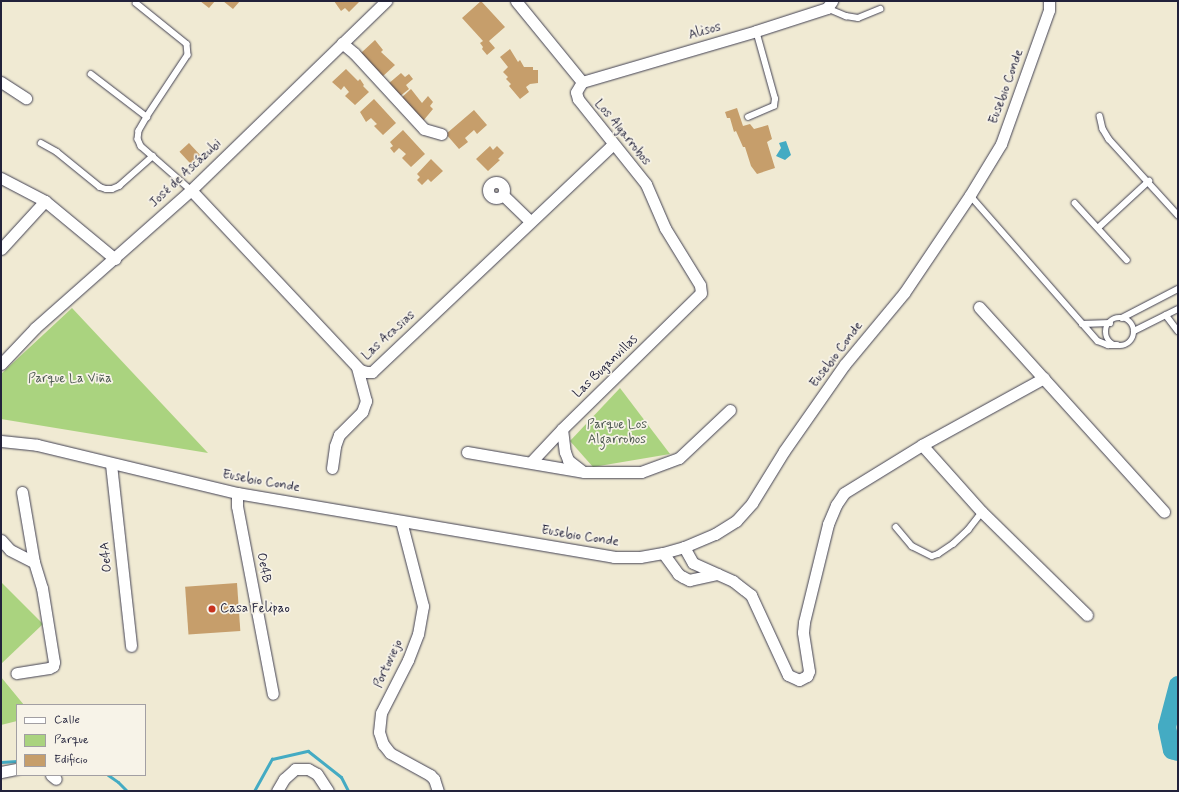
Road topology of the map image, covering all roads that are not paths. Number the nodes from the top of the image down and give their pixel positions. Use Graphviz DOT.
graph roads {
  1 [pos="386,1"];
  2 [pos="516,1"];
  3 [pos="1049,1"];
  4 [pos="136,3"];
  5 [pos="830,5"];
  6 [pos="880,9"];
  7 [pos="756,31"];
  8 [pos="342,43"];
  9 [pos="91,74"];
  10 [pos="1,82"];
  11 [pos="582,82"];
  12 [pos="26,98"];
  13 [pos="1100,116"];
  14 [pos="147,117"];
  15 [pos="748,117"];
  16 [pos="442,134"];
  17 [pos="41,143"];
  18 [pos="613,144"];
  19 [pos="154,156"];
  20 [pos="1,178"];
  21 [pos="1149,181"];
  22 [pos="191,190"];
  23 [pos="503,195"];
  24 [pos="970,196"];
  25 [pos="45,201"];
  26 [pos="1075,203"];
  27 [pos="1178,215"];
  28 [pos="530,221"];
  29 [pos="1098,227"];
  30 [pos="1,248"];
  31 [pos="115,259"];
  32 [pos="1127,260"];
  33 [pos="1178,289"];
  34 [pos="701,293"];
  35 [pos="979,307"];
  36 [pos="1178,309"];
  37 [pos="1166,315"];
  38 [pos="1122,318"];
  39 [pos="1110,323"];
  40 [pos="1082,324"];
  41 [pos="1134,331"];
  42 [pos="1178,331"];
  43 [pos="1117,345"];
  44 [pos="1,364"];
  45 [pos="357,367"];
  46 [pos="1044,378"];
  47 [pos="730,410"];
  48 [pos="562,429"];
  49 [pos="1,441"];
  50 [pos="922,445"];
  51 [pos="467,452"];
  52 [pos="531,462"];
  53 [pos="111,464"];
  54 [pos="332,468"];
  55 [pos="584,472"];
  56 [pos="22,492"];
  57 [pos="237,493"];
  58 [pos="982,512"];
  59 [pos="1164,512"];
  60 [pos="401,521"];
  61 [pos="896,527"];
  62 [pos="1,540"];
  63 [pos="684,547"];
  64 [pos="664,553"];
  65 [pos="34,562"];
  66 [pos="717,574"];
  67 [pos="1087,614"];
  68 [pos="131,646"];
  69 [pos="16,674"];
  70 [pos="273,694"];
  71 [pos="16,769"];
  72 [pos="1,772"];
  73 [pos="277,791"];
  74 [pos="328,791"];
  75 [pos="438,791"];
  1 -- 8 [label="street, José de Ascázubi"];
  2 -- 11 [label="street"];
  3 -- 24 [label="street, Eusebio Conde"];
  4 -- 14 [label="lane"];
  5 -- 6 [label="lane"];
  5 -- 7 [label="street, Alisos"];
  7 -- 11 [label="street, Alisos"];
  7 -- 15 [label="lane"];
  8 -- 16 [label="street"];
  8 -- 22 [label="street, José de Ascázubi"];
  9 -- 14 [label="lane"];
  10 -- 12 [label="street"];
  11 -- 18 [label="street, Los Algarrobos"];
  13 -- 21 [label="lane"];
  14 -- 19 [label="lane"];
  17 -- 19 [label="lane"];
  18 -- 28 [label="street, Las Acasias"];
  18 -- 34 [label="street, Los Algarrobos"];
  19 -- 22 [label="lane"];
  20 -- 25 [label="street"];
  21 -- 27 [label="lane"];
  21 -- 29 [label="lane"];
  22 -- 31 [label="street, José de Ascázubi"];
  22 -- 45 [label="street, Las Acasias"];
  23 -- 28 [label="street"];
  24 -- 40 [label="lane"];
  24 -- 63 [label="street, Eusebio Conde"];
  25 -- 30 [label="street"];
  25 -- 31 [label="street"];
  26 -- 29 [label="lane"];
  28 -- 45 [label="street, Las Acasias"];
  29 -- 32 [label="lane"];
  31 -- 44 [label="street, José de Ascázubi"];
  33 -- 38 [label="lane"];
  34 -- 48 [label="street, Las Buganvillas"];
  35 -- 46 [label="street"];
  36 -- 37 [label="lane"];
  37 -- 41 [label="lane"];
  37 -- 42 [label="lane"];
  38 -- 39 [label="lane"];
  38 -- 41 [label="lane"];
  39 -- 40 [label="lane"];
  39 -- 43 [label="lane"];
  40 -- 43 [label="lane"];
  41 -- 43 [label="lane"];
  45 -- 54 [label="street"];
  46 -- 50 [label="street"];
  46 -- 59 [label="street"];
  47 -- 55 [label="street"];
  48 -- 52 [label="street, Las Buganvillas"];
  48 -- 55 [label="street"];
  49 -- 53 [label="street, Eusebio Conde"];
  50 -- 58 [label="street"];
  50 -- 66 [label="street"];
  51 -- 52 [label="street"];
  52 -- 55 [label="street"];
  53 -- 57 [label="street, Eusebio Conde"];
  53 -- 68 [label="street, Oe4A"];
  56 -- 65 [label="street"];
  57 -- 60 [label="street, Eusebio Conde"];
  57 -- 70 [label="street, Oe4B"];
  58 -- 61 [label="lane"];
  58 -- 67 [label="street"];
  60 -- 64 [label="street, Eusebio Conde"];
  60 -- 75 [label="street, Portoviejo"];
  62 -- 65 [label="street"];
  63 -- 64 [label="street, Eusebio Conde"];
  63 -- 66 [label="street"];
  64 -- 66 [label="street"];
  65 -- 69 [label="street"];
  71 -- 72 [label="street"];
  73 -- 74 [label="street"];
}
